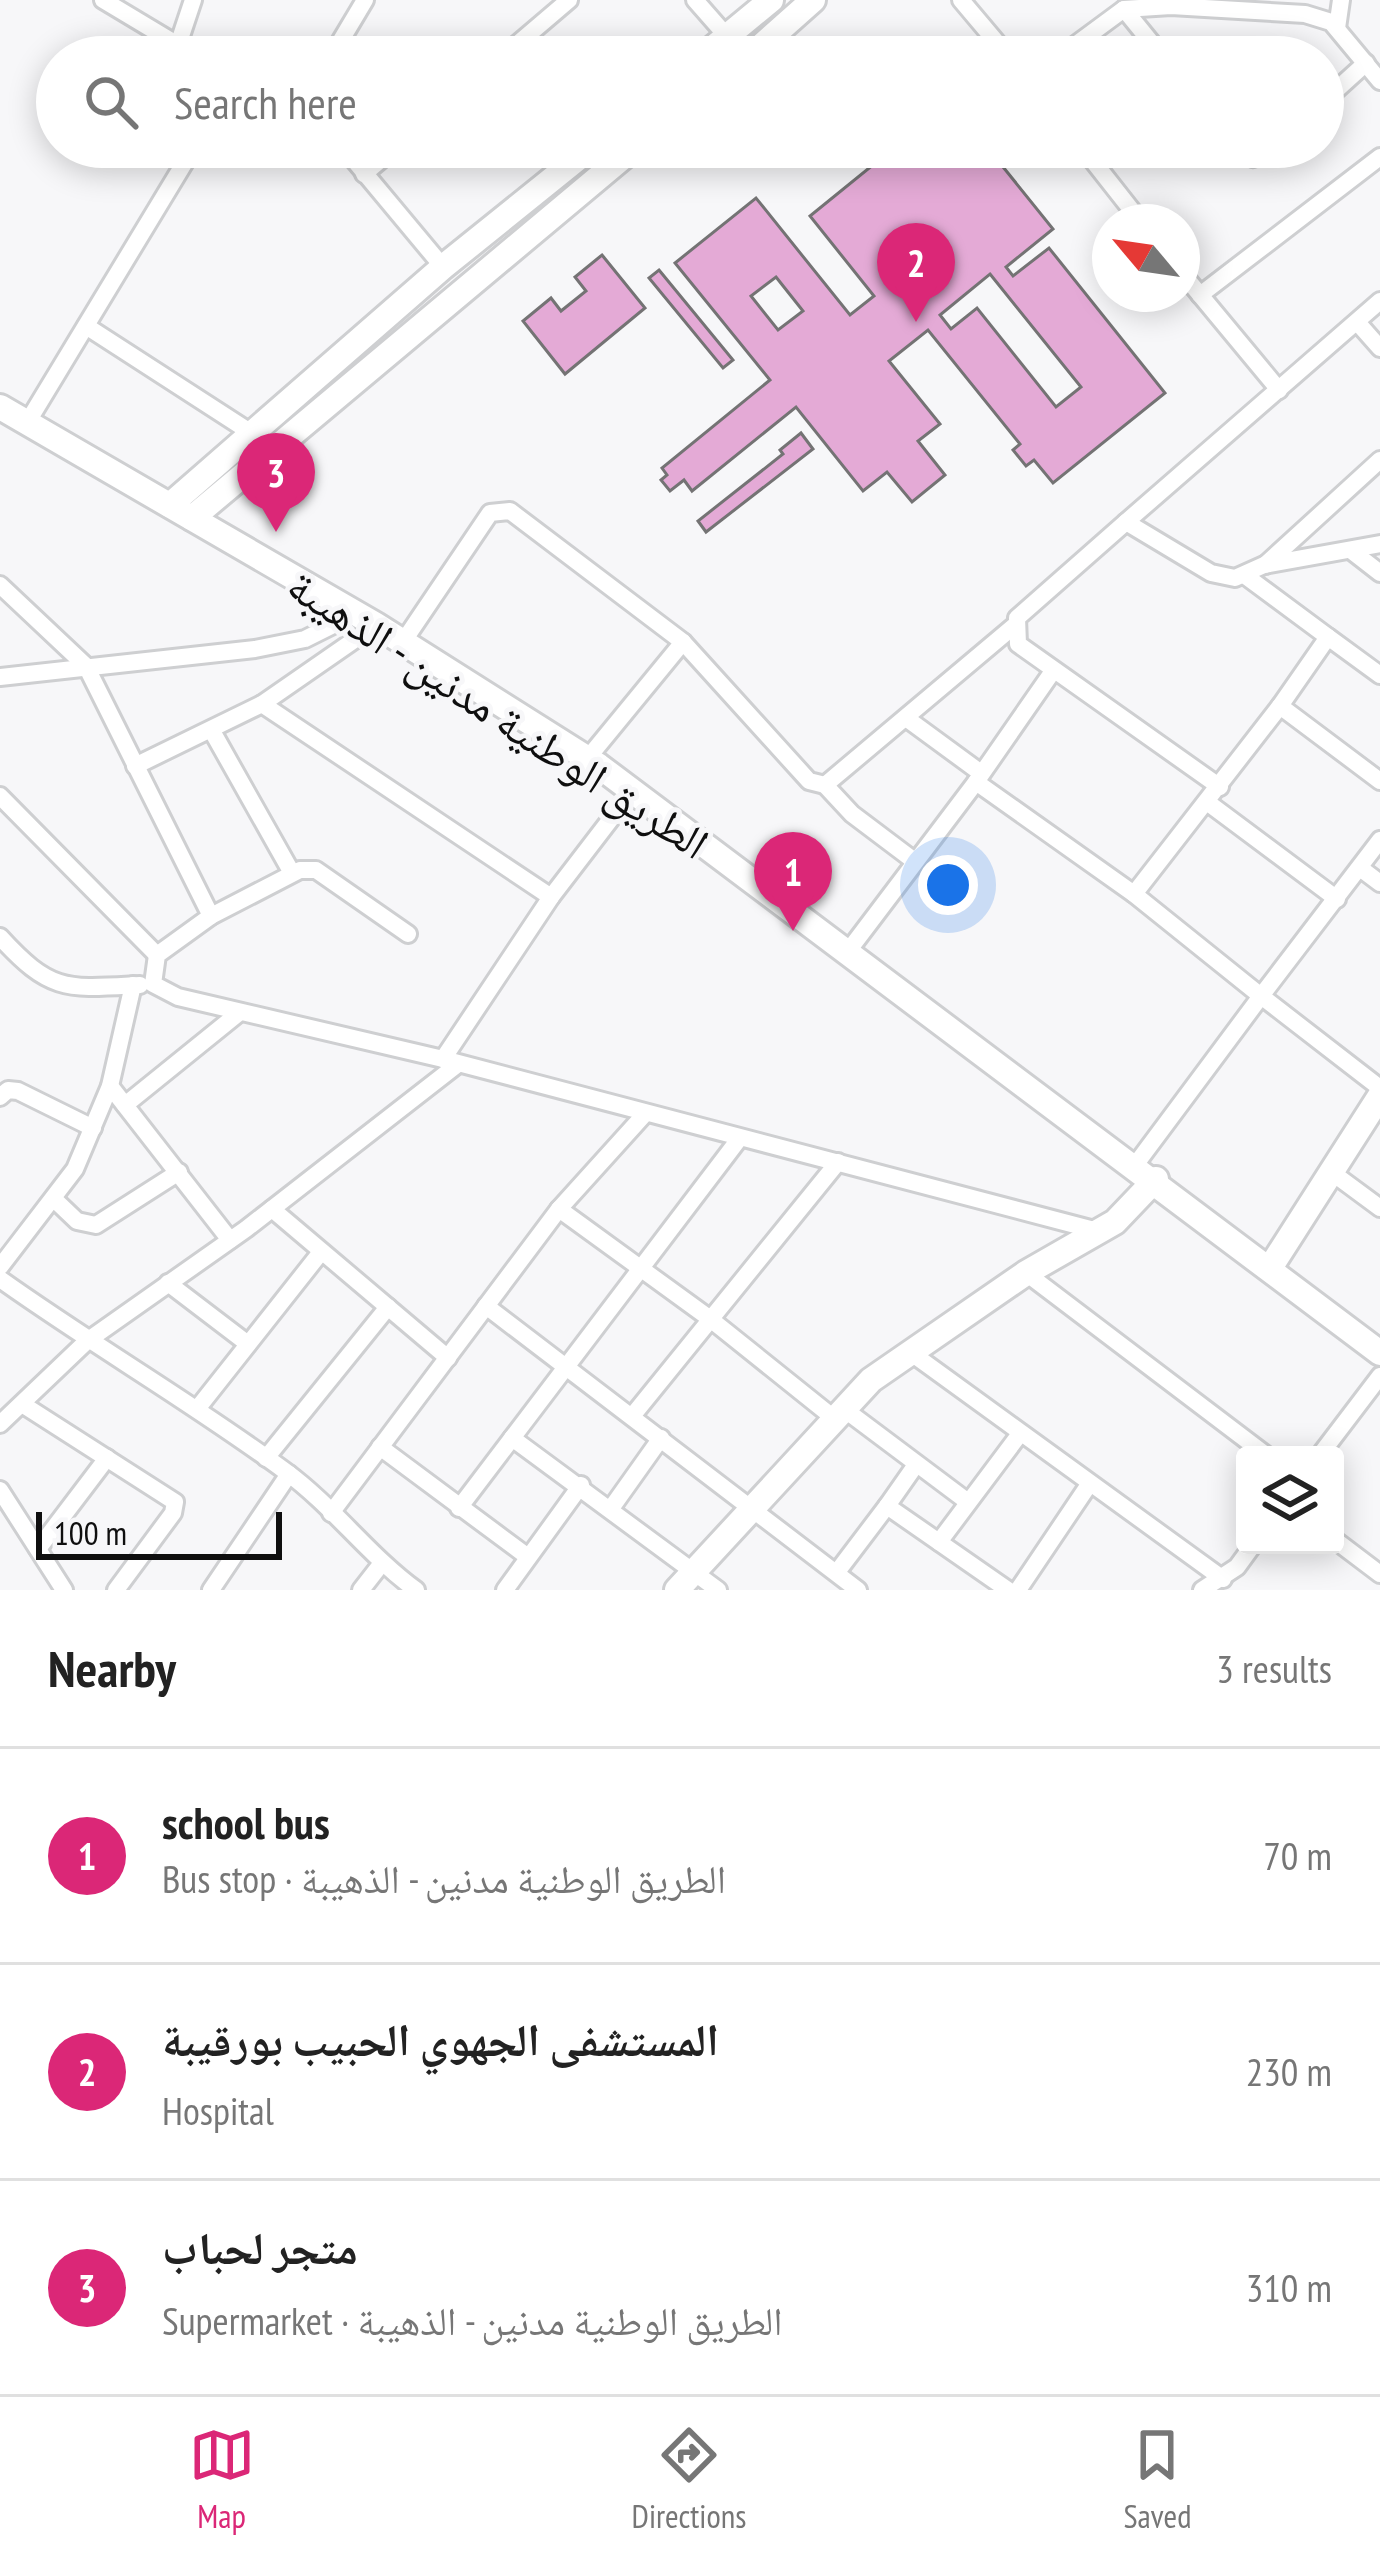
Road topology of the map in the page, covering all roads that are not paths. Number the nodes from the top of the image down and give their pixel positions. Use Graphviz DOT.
graph roads {
  1 [pos="103,0"];
  2 [pos="193,0"];
  3 [pos="365,0"];
  4 [pos="569,0"];
  5 [pos="695,0"];
  6 [pos="771,0"];
  7 [pos="813,0"];
  8 [pos="961,0"];
  9 [pos="1341,0"];
  10 [pos="1124,9"];
  11 [pos="1337,28"];
  12 [pos="163,36"];
  13 [pos="181,36"];
  14 [pos="344,36"];
  15 [pos="527,36"];
  16 [pos="727,36"];
  17 [pos="729,36"];
  18 [pos="771,36"];
  19 [pos="991,36"];
  20 [pos="1087,36"];
  21 [pos="1146,36"];
  22 [pos="1344,36"];
  23 [pos="1344,36"];
  24 [pos="1366,63"];
  25 [pos="1380,82"];
  26 [pos="1344,83"];
  27 [pos="1380,158"];
  28 [pos="181,168"];
  29 [pos="359,168"];
  30 [pos="371,168"];
  31 [pos="566,168"];
  32 [pos="609,168"];
  33 [pos="1099,168"];
  34 [pos="364,174"];
  35 [pos="1127,204"];
  36 [pos="443,267"];
  37 [pos="1200,295"];
  38 [pos="1380,301"];
  39 [pos="1357,322"];
  40 [pos="86,326"];
  41 [pos="1380,348"];
  42 [pos="1279,390"];
  43 [pos="0,407"];
  44 [pos="27,423"];
  45 [pos="250,431"];
  46 [pos="1380,460"];
  47 [pos="181,511"];
  48 [pos="1126,522"];
  49 [pos="1380,544"];
  50 [pos="1354,552"];
  51 [pos="1264,566"];
  52 [pos="1380,573"];
  53 [pos="1247,577"];
  54 [pos="0,585"];
  55 [pos="365,620"];
  56 [pos="1014,626"];
  57 [pos="1328,637"];
  58 [pos="403,642"];
  59 [pos="683,642"];
  60 [pos="86,666"];
  61 [pos="1053,671"];
  62 [pos="1380,674"];
  63 [pos="0,677"];
  64 [pos="262,704"];
  65 [pos="1280,706"];
  66 [pos="906,718"];
  67 [pos="212,731"];
  68 [pos="587,759"];
  69 [pos="135,766"];
  70 [pos="978,777"];
  71 [pos="1380,781"];
  72 [pos="826,785"];
  73 [pos="1220,787"];
  74 [pos="632,790"];
  75 [pos="0,796"];
  76 [pos="1207,802"];
  77 [pos="1380,840"];
  78 [pos="914,860"];
  79 [pos="1360,868"];
  80 [pos="292,873"];
  81 [pos="1380,883"];
  82 [pos="1134,894"];
  83 [pos="551,897"];
  84 [pos="1337,899"];
  85 [pos="211,916"];
  86 [pos="408,934"];
  87 [pos="0,937"];
  88 [pos="849,950"];
  89 [pos="158,955"];
  90 [pos="153,984"];
  91 [pos="133,985"];
  92 [pos="1261,996"];
  93 [pos="240,1012"];
  94 [pos="450,1062"];
  95 [pos="110,1086"];
  96 [pos="0,1097"];
  97 [pos="1379,1099"];
  98 [pos="125,1105"];
  99 [pos="643,1115"];
  100 [pos="93,1128"];
  101 [pos="739,1139"];
  102 [pos="838,1162"];
  103 [pos="179,1172"];
  104 [pos="1146,1172"];
  105 [pos="1334,1174"];
  106 [pos="55,1199"];
  107 [pos="1380,1208"];
  108 [pos="272,1209"];
  109 [pos="559,1209"];
  110 [pos="1098,1231"];
  111 [pos="230,1240"];
  112 [pos="321,1252"];
  113 [pos="0,1267"];
  114 [pos="1270,1268"];
  115 [pos="642,1269"];
  116 [pos="1026,1273"];
  117 [pos="0,1280"];
  118 [pos="168,1283"];
  119 [pos="388,1306"];
  120 [pos="486,1306"];
  121 [pos="709,1318"];
  122 [pos="87,1341"];
  123 [pos="248,1344"];
  124 [pos="910,1352"];
  125 [pos="1380,1353"];
  126 [pos="448,1358"];
  127 [pos="568,1367"];
  128 [pos="1380,1376"];
  129 [pos="22,1404"];
  130 [pos="197,1409"];
  131 [pos="840,1414"];
  132 [pos="633,1415"];
  133 [pos="0,1424"];
  134 [pos="1019,1435"];
  135 [pos="512,1438"];
  136 [pos="661,1438"];
  137 [pos="1254,1446"];
  138 [pos="1327,1446"];
  139 [pos="380,1447"];
  140 [pos="107,1458"];
  141 [pos="266,1458"];
  142 [pos="915,1466"];
  143 [pos="290,1474"];
  144 [pos="581,1485"];
  145 [pos="1088,1486"];
  146 [pos="1,1494"];
  147 [pos="968,1502"];
  148 [pos="887,1506"];
  149 [pos="612,1507"];
  150 [pos="459,1508"];
  151 [pos="754,1508"];
  152 [pos="331,1513"];
  153 [pos="939,1542"];
  154 [pos="1344,1547"];
  155 [pos="38,1550"];
  156 [pos="1245,1554"];
  157 [pos="528,1557"];
  158 [pos="382,1563"];
  159 [pos="837,1572"];
  160 [pos="1380,1574"];
  161 [pos="1223,1579"];
  162 [pos="686,1581"];
  163 [pos="64,1590"];
  164 [pos="116,1590"];
  165 [pos="211,1590"];
  166 [pos="361,1590"];
  167 [pos="416,1590"];
  168 [pos="505,1590"];
  169 [pos="718,1590"];
  170 [pos="858,1590"];
  171 [pos="1008,1590"];
  172 [pos="1018,1590"];
  173 [pos="1204,1590"];
  1 -- 12 [label="street"];
  2 -- 13 [label="street"];
  3 -- 14 [label="street"];
  4 -- 15 [label="street"];
  5 -- 16 [label="street"];
  6 -- 17 [label="street"];
  7 -- 18 [label="street"];
  8 -- 19 [label="street"];
  9 -- 11 [label="street"];
  10 -- 11 [label="street"];
  10 -- 20 [label="street"];
  10 -- 21 [label="street"];
  11 -- 22 [label="street"];
  23 -- 24 [label="street"];
  24 -- 25 [label="street"];
  24 -- 26 [label="street"];
  27 -- 37 [label="street"];
  28 -- 40 [label="street"];
  29 -- 34 [label="street"];
  30 -- 34 [label="street"];
  31 -- 36 [label="street"];
  32 -- 47 [label="street"];
  33 -- 35 [label="street"];
  34 -- 36 [label="street"];
  36 -- 45 [label="street"];
  37 -- 42 [label="street"];
  38 -- 39 [label="street"];
  39 -- 41 [label="street"];
  39 -- 42 [label="street"];
  40 -- 44 [label="street"];
  40 -- 45 [label="street"];
  42 -- 48 [label="street"];
  43 -- 44 [label="street, الطريق الوطنية مدنين - الذهيبة"];
  44 -- 47 [label="street, الطريق الوطنية مدنين - الذهيبة"];
  45 -- 47 [label="street"];
  46 -- 51 [label="street"];
  47 -- 55 [label="street, الطريق الوطنية مدنين - الذهيبة"];
  48 -- 53 [label="street"];
  48 -- 56 [label="street"];
  49 -- 50 [label="street"];
  50 -- 51 [label="street"];
  50 -- 52 [label="street"];
  51 -- 53 [label="street"];
  53 -- 57 [label="street"];
  54 -- 60 [label="street"];
  55 -- 58 [label="street, الطريق الوطنية مدنين - الذهيبة"];
  55 -- 60 [label="street"];
  55 -- 64 [label="street"];
  56 -- 61 [label="street"];
  56 -- 66 [label="street"];
  57 -- 62 [label="street"];
  57 -- 65 [label="street"];
  58 -- 59 [label="street"];
  58 -- 68 [label="street, الطريق الوطنية مدنين - الذهيبة"];
  59 -- 68 [label="street"];
  59 -- 72 [label="street"];
  60 -- 63 [label="street"];
  60 -- 69 [label="street"];
  61 -- 70 [label="street"];
  61 -- 73 [label="street"];
  64 -- 67 [label="street"];
  64 -- 83 [label="street"];
  65 -- 71 [label="street"];
  65 -- 73 [label="street"];
  66 -- 70 [label="street"];
  66 -- 72 [label="street"];
  67 -- 69 [label="street"];
  67 -- 80 [label="street"];
  68 -- 74 [label="street, الطريق الوطنية مدنين - الذهيبة"];
  69 -- 85 [label="street"];
  70 -- 78 [label="street"];
  70 -- 82 [label="street"];
  72 -- 78 [label="street"];
  73 -- 76 [label="street"];
  74 -- 83 [label="street"];
  74 -- 88 [label="street, الطريق الوطنية مدنين - الذهيبة"];
  75 -- 89 [label="street"];
  76 -- 82 [label="street"];
  76 -- 84 [label="street"];
  77 -- 79 [label="street"];
  78 -- 88 [label="street"];
  79 -- 81 [label="street"];
  79 -- 84 [label="street"];
  80 -- 85 [label="street"];
  80 -- 86 [label="street"];
  82 -- 92 [label="street"];
  83 -- 94 [label="street"];
  84 -- 92 [label="street"];
  85 -- 89 [label="street"];
  87 -- 91 [label="street"];
  88 -- 104 [label="street, الطريق الوطنية مدنين - الذهيبة"];
  89 -- 90 [label="street"];
  90 -- 91 [label="street"];
  90 -- 93 [label="street"];
  91 -- 95 [label="street"];
  92 -- 97 [label="street"];
  92 -- 104 [label="street"];
  93 -- 94 [label="street"];
  93 -- 98 [label="street"];
  94 -- 99 [label="street"];
  94 -- 108 [label="street"];
  95 -- 98 [label="street"];
  95 -- 100 [label="street"];
  96 -- 100 [label="street"];
  97 -- 105 [label="street"];
  98 -- 103 [label="street"];
  99 -- 101 [label="street"];
  99 -- 109 [label="street"];
  100 -- 106 [label="street"];
  101 -- 102 [label="street"];
  101 -- 115 [label="street"];
  102 -- 110 [label="street"];
  102 -- 121 [label="street"];
  103 -- 106 [label="street"];
  103 -- 111 [label="street"];
  104 -- 110 [label="street"];
  104 -- 114 [label="street, الطريق الوطنية مدنين - الذهيبة"];
  105 -- 107 [label="street"];
  105 -- 114 [label="street"];
  106 -- 113 [label="street"];
  108 -- 111 [label="street"];
  108 -- 112 [label="street"];
  109 -- 115 [label="street"];
  109 -- 120 [label="street"];
  110 -- 116 [label="street"];
  111 -- 118 [label="street"];
  112 -- 119 [label="street"];
  112 -- 123 [label="street"];
  114 -- 125 [label="street, الطريق الوطنية مدنين - الذهيبة"];
  115 -- 121 [label="street"];
  115 -- 127 [label="street"];
  116 -- 124 [label="street"];
  116 -- 137 [label="street"];
  117 -- 122 [label="street"];
  118 -- 122 [label="street"];
  118 -- 123 [label="street"];
  119 -- 126 [label="street"];
  119 -- 141 [label="street"];
  120 -- 126 [label="street"];
  120 -- 127 [label="street"];
  121 -- 131 [label="street"];
  121 -- 132 [label="street"];
  122 -- 129 [label="street"];
  122 -- 130 [label="street"];
  123 -- 130 [label="street"];
  124 -- 131 [label="street"];
  124 -- 134 [label="street"];
  126 -- 139 [label="street"];
  127 -- 132 [label="street"];
  127 -- 135 [label="street"];
  128 -- 138 [label="street"];
  129 -- 133 [label="street"];
  129 -- 140 [label="street"];
  130 -- 141 [label="street"];
  131 -- 142 [label="street"];
  131 -- 151 [label="street"];
  132 -- 136 [label="street"];
  134 -- 145 [label="street"];
  134 -- 147 [label="street"];
  135 -- 144 [label="street"];
  135 -- 150 [label="street"];
  136 -- 149 [label="street"];
  136 -- 151 [label="street"];
  139 -- 150 [label="street"];
  139 -- 152 [label="street"];
  140 -- 155 [label="street"];
  140 -- 164 [label="street"];
  141 -- 143 [label="street"];
  142 -- 147 [label="street"];
  142 -- 148 [label="street"];
  143 -- 152 [label="street"];
  143 -- 165 [label="street"];
  144 -- 149 [label="street"];
  144 -- 157 [label="street"];
  145 -- 161 [label="street"];
  145 -- 172 [label="street"];
  146 -- 155 [label="street"];
  147 -- 153 [label="street"];
  148 -- 153 [label="street"];
  148 -- 159 [label="street"];
  149 -- 162 [label="street"];
  150 -- 157 [label="street"];
  151 -- 159 [label="street"];
  151 -- 162 [label="street"];
  152 -- 158 [label="street"];
  153 -- 171 [label="street"];
  154 -- 160 [label="street"];
  155 -- 163 [label="street"];
  156 -- 161 [label="street"];
  157 -- 168 [label="street"];
  158 -- 166 [label="street"];
  158 -- 167 [label="street"];
  159 -- 170 [label="street"];
  161 -- 173 [label="street"];
  162 -- 169 [label="street"];
}
